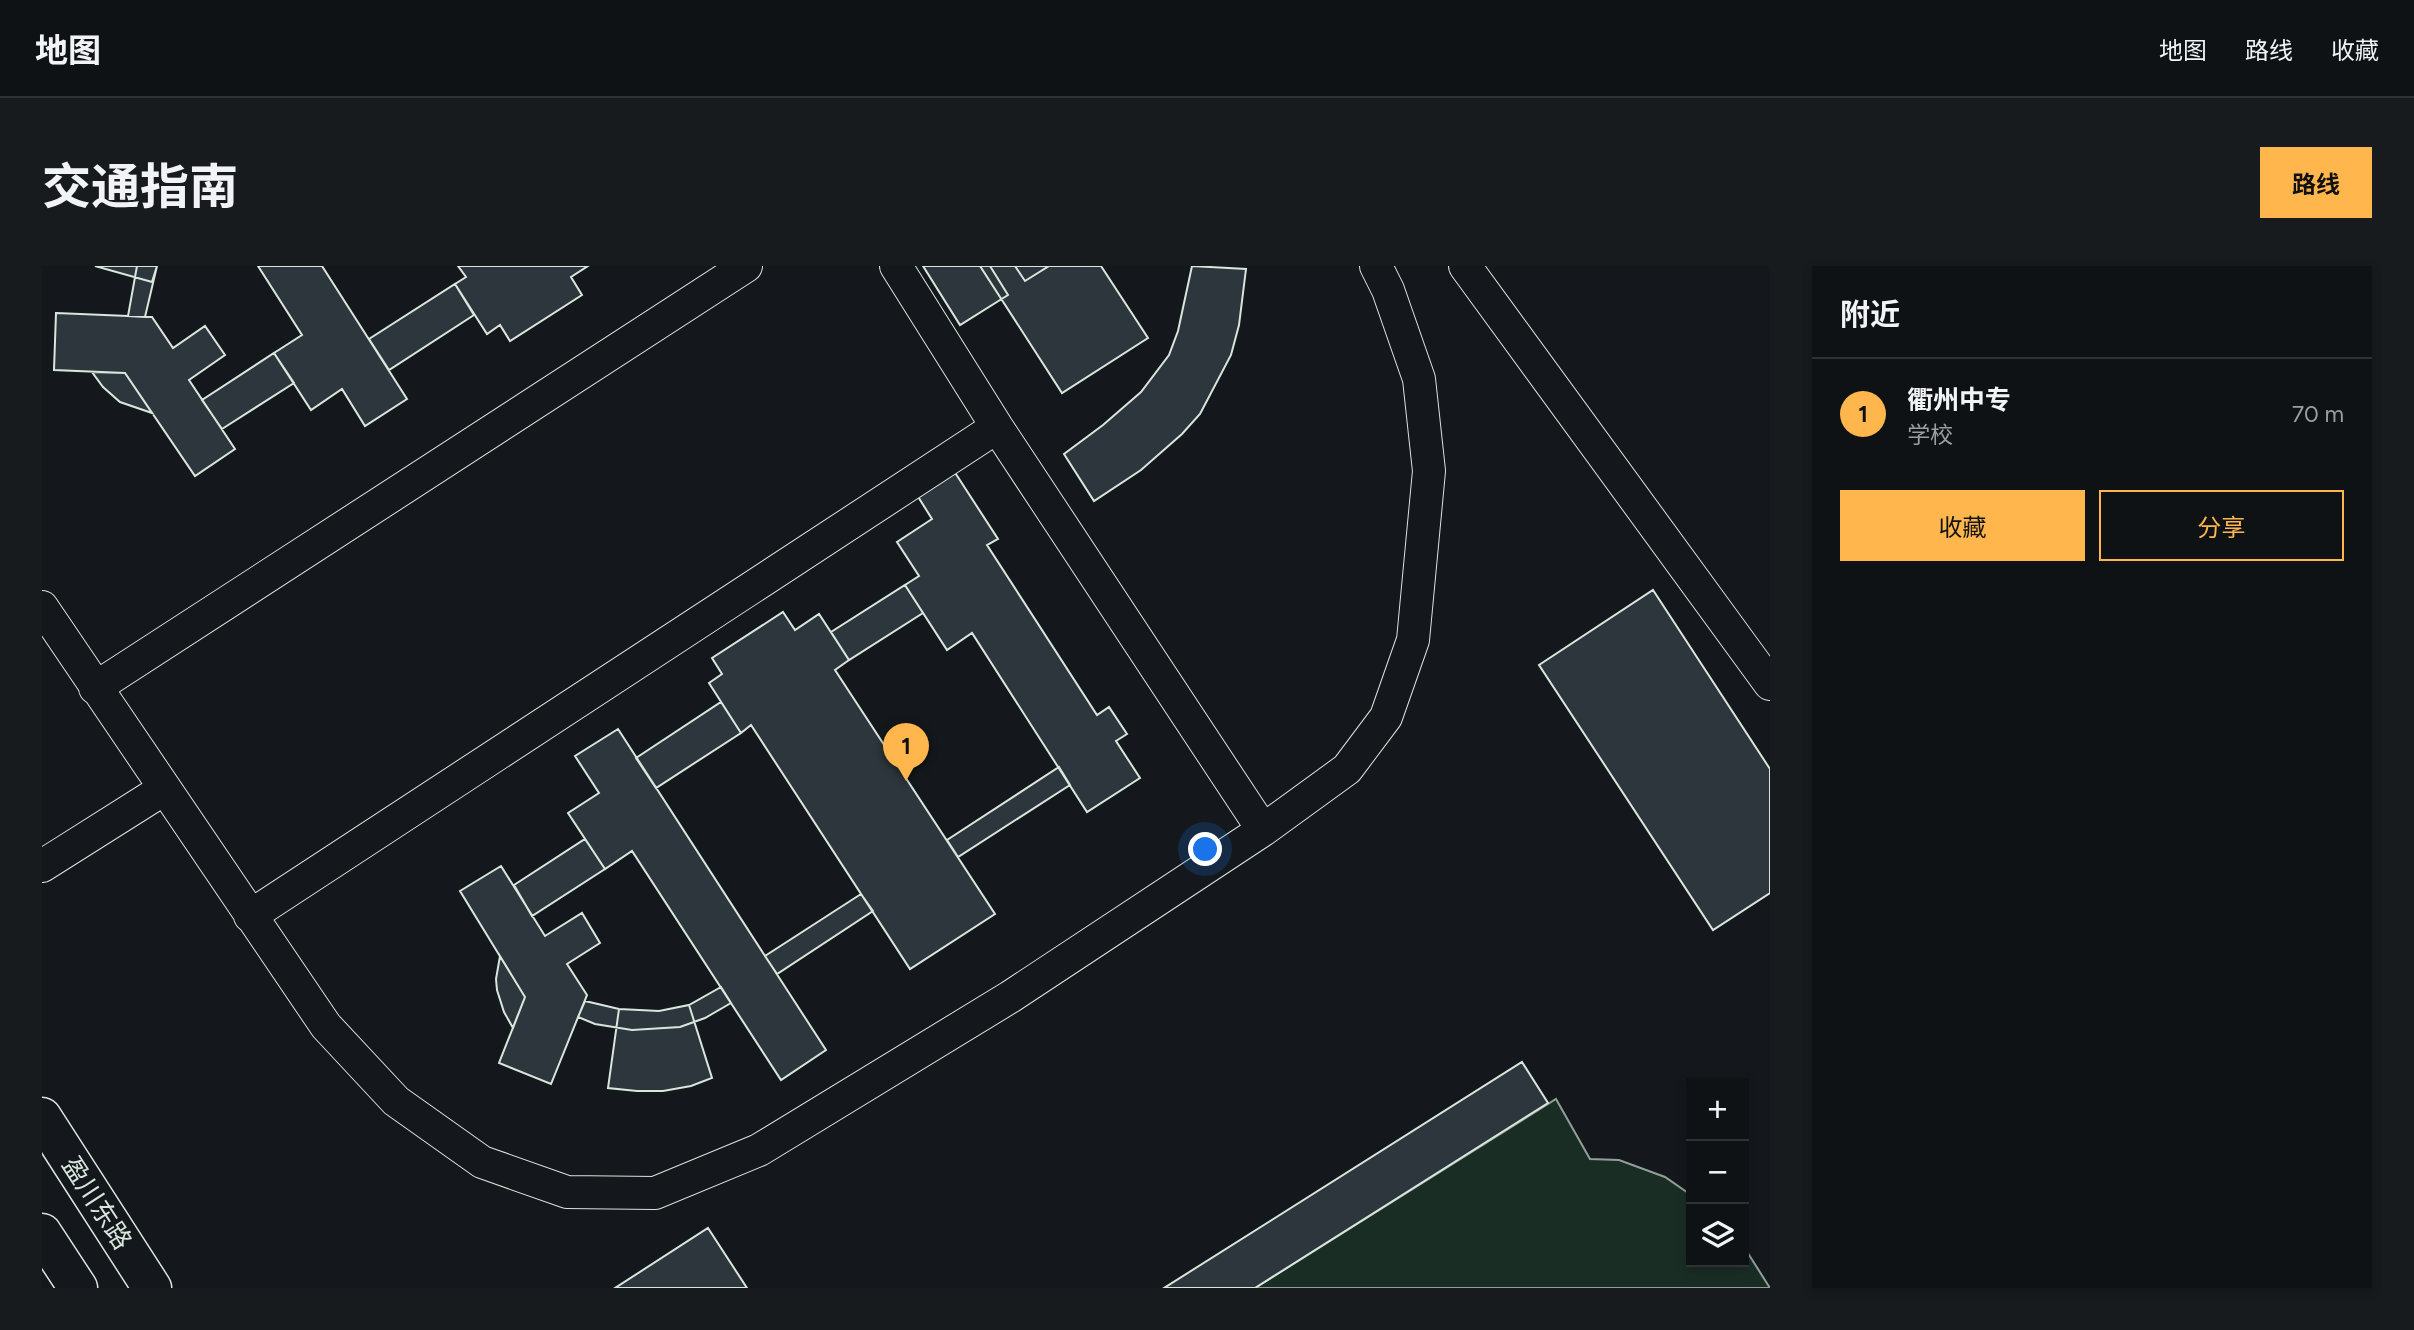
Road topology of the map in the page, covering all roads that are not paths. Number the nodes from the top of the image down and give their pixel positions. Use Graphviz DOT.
graph roads {
  1 [pos="746,266"];
  2 [pos="896,266"];
  3 [pos="1376,266"];
  4 [pos="1465,266"];
  5 [pos="997,427"];
  6 [pos="42,607"];
  7 [pos="1770,684"];
  8 [pos="95,688"];
  9 [pos="164,789"];
  10 [pos="1263,830"];
  11 [pos="42,866"];
  12 [pos="250,916"];
  13 [pos="42,1117"];
  14 [pos="42,1233"];
  15 [pos="78,1288"];
  16 [pos="152,1288"];
  1 -- 8 [label="street"];
  2 -- 5 [label="street"];
  3 -- 10 [label="street"];
  4 -- 7 [label="street"];
  5 -- 10 [label="street"];
  5 -- 12 [label="street"];
  6 -- 8 [label="street"];
  8 -- 9 [label="street"];
  9 -- 11 [label="street"];
  9 -- 12 [label="street"];
  10 -- 12 [label="street"];
  13 -- 16 [label="main road, 盈川东路"];
  14 -- 15 [label="main road"];
}
